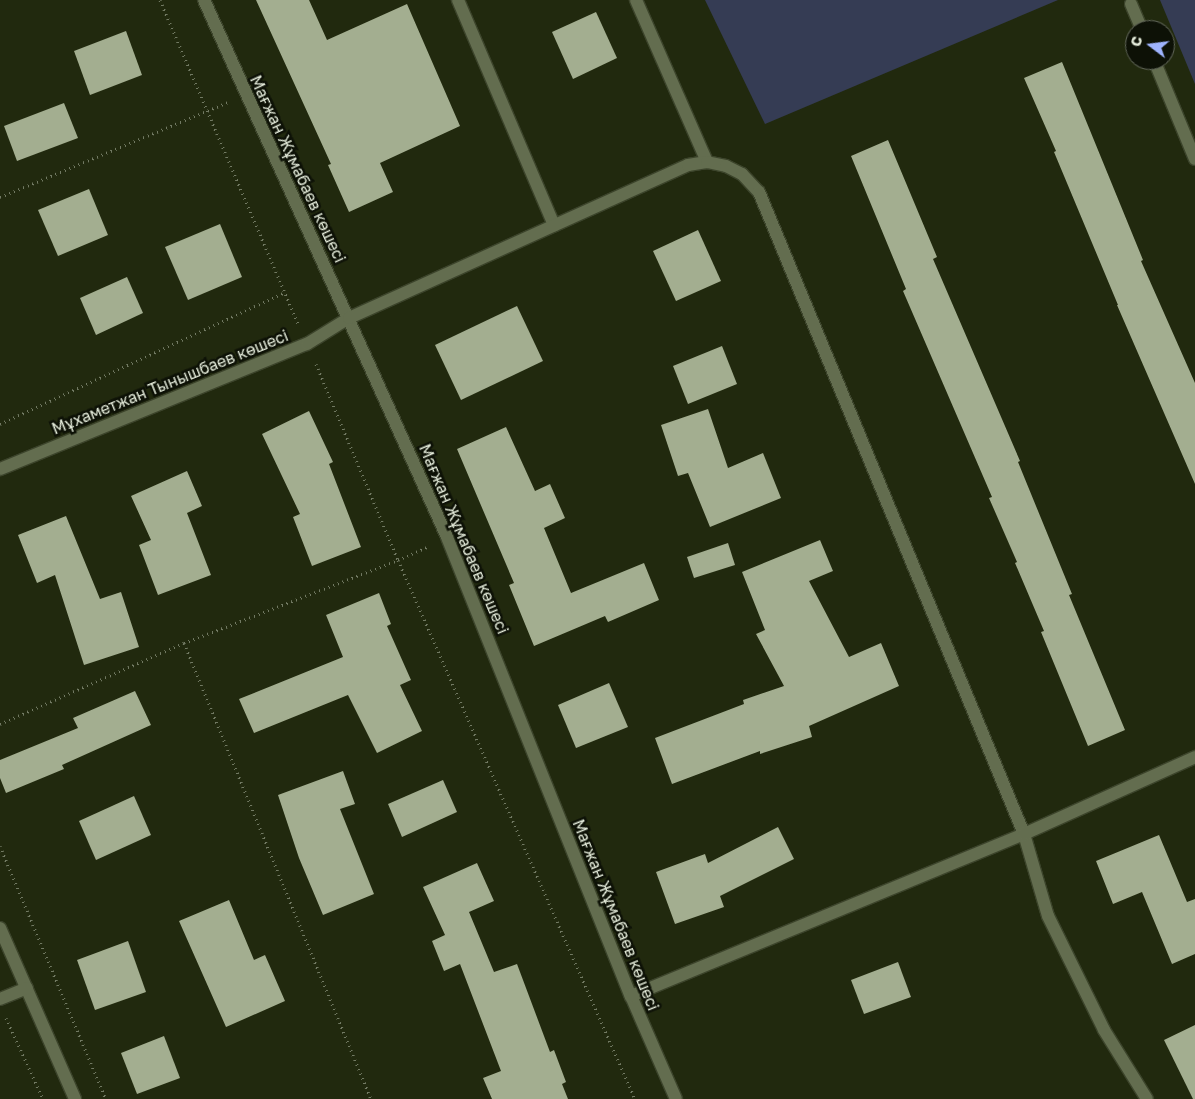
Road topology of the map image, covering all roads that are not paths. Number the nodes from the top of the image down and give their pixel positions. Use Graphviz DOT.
graph roads {
  1 [pos="204,0"];
  2 [pos="458,0"];
  3 [pos="636,0"];
  4 [pos="1131,4"];
  5 [pos="1138,20"];
  6 [pos="1158,70"];
  7 [pos="1195,159"];
  8 [pos="707,162"];
  9 [pos="554,226"];
  10 [pos="349,318"];
  11 [pos="0,469"];
  12 [pos="1195,758"];
  13 [pos="1024,834"];
  14 [pos="0,928"];
  15 [pos="27,988"];
  16 [pos="631,996"];
  17 [pos="0,999"];
  18 [pos="75,1099"];
  19 [pos="676,1099"];
  20 [pos="1147,1099"];
  1 -- 10 [label="street, Мағжан Жұмабаев көшесі"];
  2 -- 9 [label="street"];
  3 -- 8 [label="street"];
  4 -- 5 [label="street"];
  6 -- 7 [label="street"];
  8 -- 9 [label="street, Мұхаметжан Тынышбаев көшесі"];
  8 -- 13 [label="street"];
  9 -- 10 [label="street, Мұхаметжан Тынышбаев көшесі"];
  10 -- 11 [label="street, Мұхаметжан Тынышбаев көшесі"];
  10 -- 16 [label="street, Мағжан Жұмабаев көшесі"];
  12 -- 13 [label="street"];
  13 -- 16 [label="street"];
  13 -- 20 [label="street"];
  14 -- 15 [label="street"];
  15 -- 17 [label="street"];
  15 -- 18 [label="street"];
  16 -- 19 [label="street, Мағжан Жұмабаев көшесі"];
}
